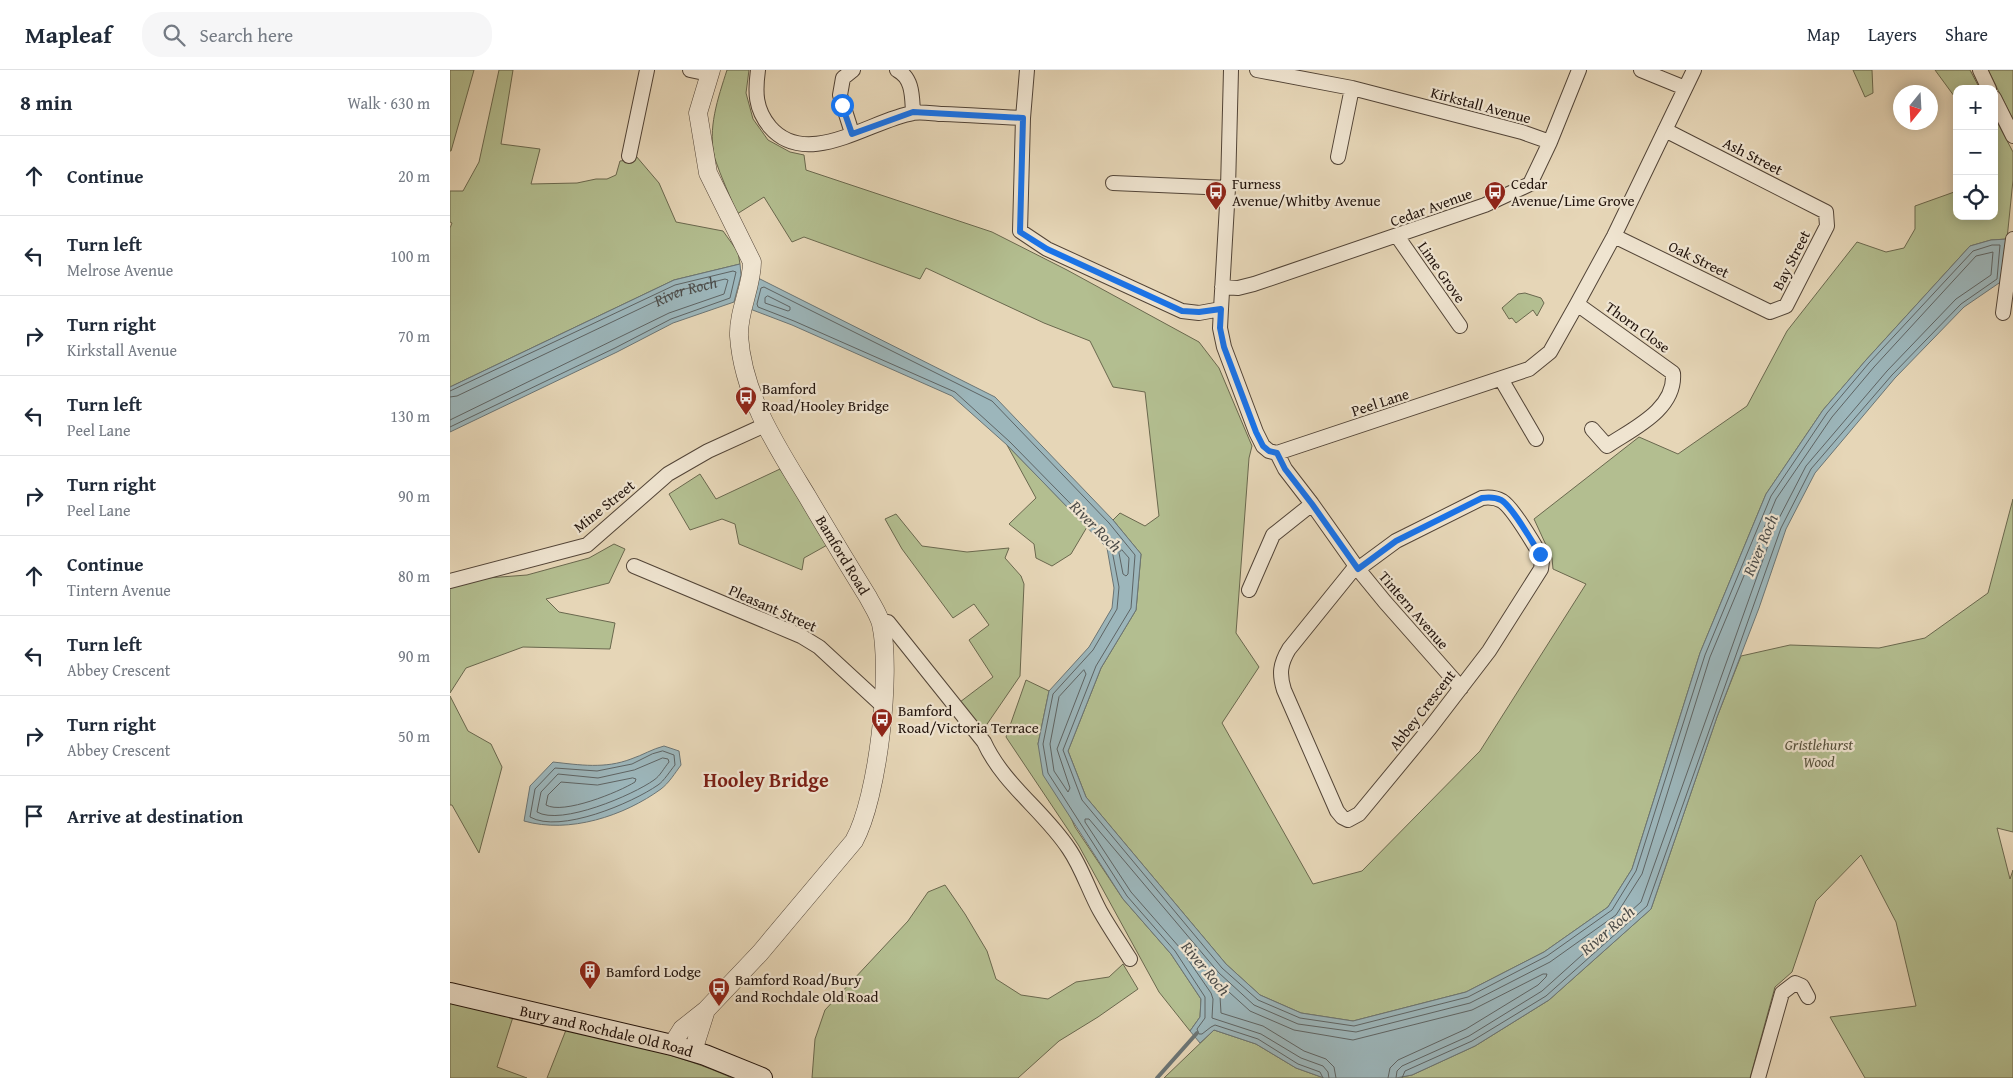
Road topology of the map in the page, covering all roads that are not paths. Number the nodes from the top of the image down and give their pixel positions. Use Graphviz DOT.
graph roads {
  1 [pos="647,70"];
  2 [pos="690,70"];
  3 [pos="758,70"];
  4 [pos="854,70"];
  5 [pos="898,70"];
  6 [pos="1027,70"];
  7 [pos="1231,70"];
  8 [pos="1257,70"];
  9 [pos="1579,70"];
  10 [pos="1641,70"];
  11 [pos="1694,70"];
  12 [pos="1980,70"];
  13 [pos="710,72"];
  14 [pos="1988,85"];
  15 [pos="1352,88"];
  16 [pos="1685,88"];
  17 [pos="1998,106"];
  18 [pos="913,112"];
  19 [pos="1023,118"];
  20 [pos="1665,130"];
  21 [pos="852,134"];
  22 [pos="2013,136"];
  23 [pos="1550,142"];
  24 [pos="630,156"];
  25 [pos="1338,157"];
  26 [pos="1113,182"];
  27 [pos="1228,188"];
  28 [pos="1826,212"];
  29 [pos="1397,236"];
  30 [pos="1614,236"];
  31 [pos="2013,239"];
  32 [pos="1222,287"];
  33 [pos="1577,304"];
  34 [pos="1221,309"];
  35 [pos="1770,312"];
  36 [pos="2003,313"];
  37 [pos="1460,326"];
  38 [pos="1501,379"];
  39 [pos="765,425"];
  40 [pos="1592,429"];
  41 [pos="1536,439"];
  42 [pos="1277,453"];
  43 [pos="1312,504"];
  44 [pos="634,566"];
  45 [pos="1357,568"];
  46 [pos="450,581"];
  47 [pos="1249,590"];
  48 [pos="881,623"];
  49 [pos="1461,688"];
  50 [pos="883,706"];
  51 [pos="1130,959"];
  52 [pos="450,993"];
  53 [pos="1808,997"];
  54 [pos="706,1010"];
  55 [pos="672,1045"];
  56 [pos="693,1051"];
  57 [pos="762,1078"];
  58 [pos="1758,1078"];
  1 -- 24 [label="street"];
  2 -- 13 [label="street"];
  3 -- 21 [label="street"];
  4 -- 21 [label="street"];
  5 -- 18 [label="street"];
  6 -- 19 [label="street"];
  7 -- 27 [label="street"];
  8 -- 15 [label="street, Kirkstall Avenue"];
  9 -- 23 [label="street, Cedar Avenue"];
  10 -- 16 [label="street"];
  11 -- 16 [label="street, Peel Lane"];
  12 -- 14 [label="street"];
  13 -- 39 [label="street, Bamford Road"];
  15 -- 23 [label="street, Kirkstall Avenue"];
  15 -- 25 [label="street"];
  16 -- 20 [label="street, Peel Lane"];
  17 -- 22 [label="street"];
  18 -- 19 [label="street"];
  18 -- 21 [label="street"];
  19 -- 34 [label="street"];
  20 -- 28 [label="street, Ash Street"];
  20 -- 30 [label="street, Peel Lane"];
  23 -- 29 [label="street, Cedar Avenue"];
  26 -- 27 [label="street"];
  27 -- 32 [label="street"];
  28 -- 35 [label="street, Bay Street"];
  29 -- 32 [label="street, Cedar Avenue"];
  29 -- 37 [label="street, Lime Grove"];
  30 -- 33 [label="street, Peel Lane"];
  30 -- 35 [label="street, Oak Street"];
  31 -- 36 [label="street"];
  32 -- 34 [label="street"];
  33 -- 38 [label="street, Peel Lane"];
  33 -- 40 [label="street, Thorn Close"];
  34 -- 42 [label="street"];
  38 -- 41 [label="street"];
  38 -- 42 [label="street, Peel Lane"];
  39 -- 46 [label="street, Mine Street"];
  39 -- 48 [label="street, Bamford Road"];
  42 -- 43 [label="street, Tintern Avenue"];
  43 -- 45 [label="street, Tintern Avenue"];
  43 -- 47 [label="street"];
  44 -- 50 [label="street, Pleasant Street"];
  45 -- 49 [label="street, Tintern Avenue"];
  45 -- 49 [label="street, Abbey Crescent"];
  45 -- 49 [label="street, Abbey Crescent"];
  48 -- 50 [label="street, Bamford Road"];
  48 -- 51 [label="street"];
  50 -- 54 [label="street, Bamford Road"];
  52 -- 55 [label="main road, Bury and Rochdale Old Road"];
  53 -- 58 [label="street"];
  54 -- 55 [label="street, Bamford Road"];
  54 -- 56 [label="street, Bamford Road"];
  55 -- 56 [label="main road, Bury and Rochdale Old Road"];
  56 -- 57 [label="main road, Bury and Rochdale Old Road"];
}
